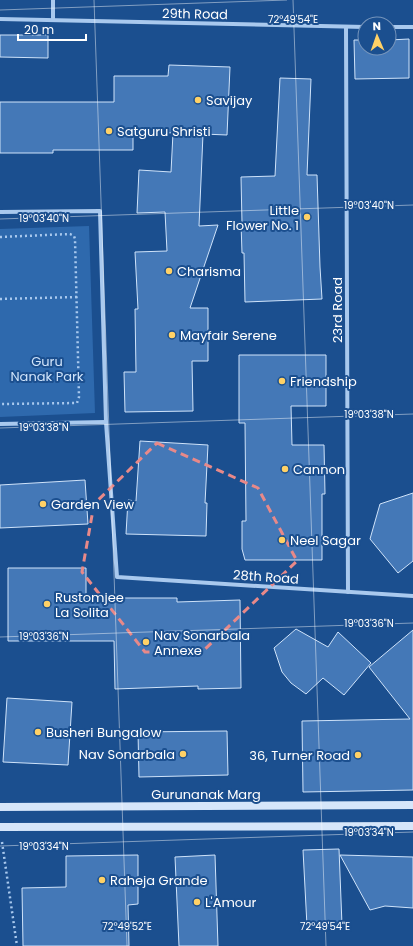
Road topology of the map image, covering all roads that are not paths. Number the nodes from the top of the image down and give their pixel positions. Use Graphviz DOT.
graph roads {
  1 [pos="53,0"];
  2 [pos="0,19"];
  3 [pos="53,20"];
  4 [pos="346,27"];
  5 [pos="357,27"];
  6 [pos="397,27"];
  7 [pos="413,27"];
  8 [pos="0,212"];
  9 [pos="106,422"];
  10 [pos="0,424"];
  11 [pos="348,592"];
  12 [pos="413,596"];
  13 [pos="413,805"];
  14 [pos="0,807"];
  15 [pos="413,826"];
  16 [pos="0,827"];
  1 -- 3 [label="street"];
  2 -- 3 [label="street, 29th Road"];
  3 -- 4 [label="street, 29th Road"];
  4 -- 5 [label="street, 29th Road"];
  4 -- 11 [label="street, 23rd Road"];
  6 -- 7 [label="street"];
  8 -- 9 [label="street"];
  9 -- 10 [label="street"];
  9 -- 11 [label="street, 28th Road"];
  11 -- 12 [label="street, 28th Road"];
  13 -- 14 [label="main road, Gurunanak Marg"];
  15 -- 16 [label="main road"];
}
